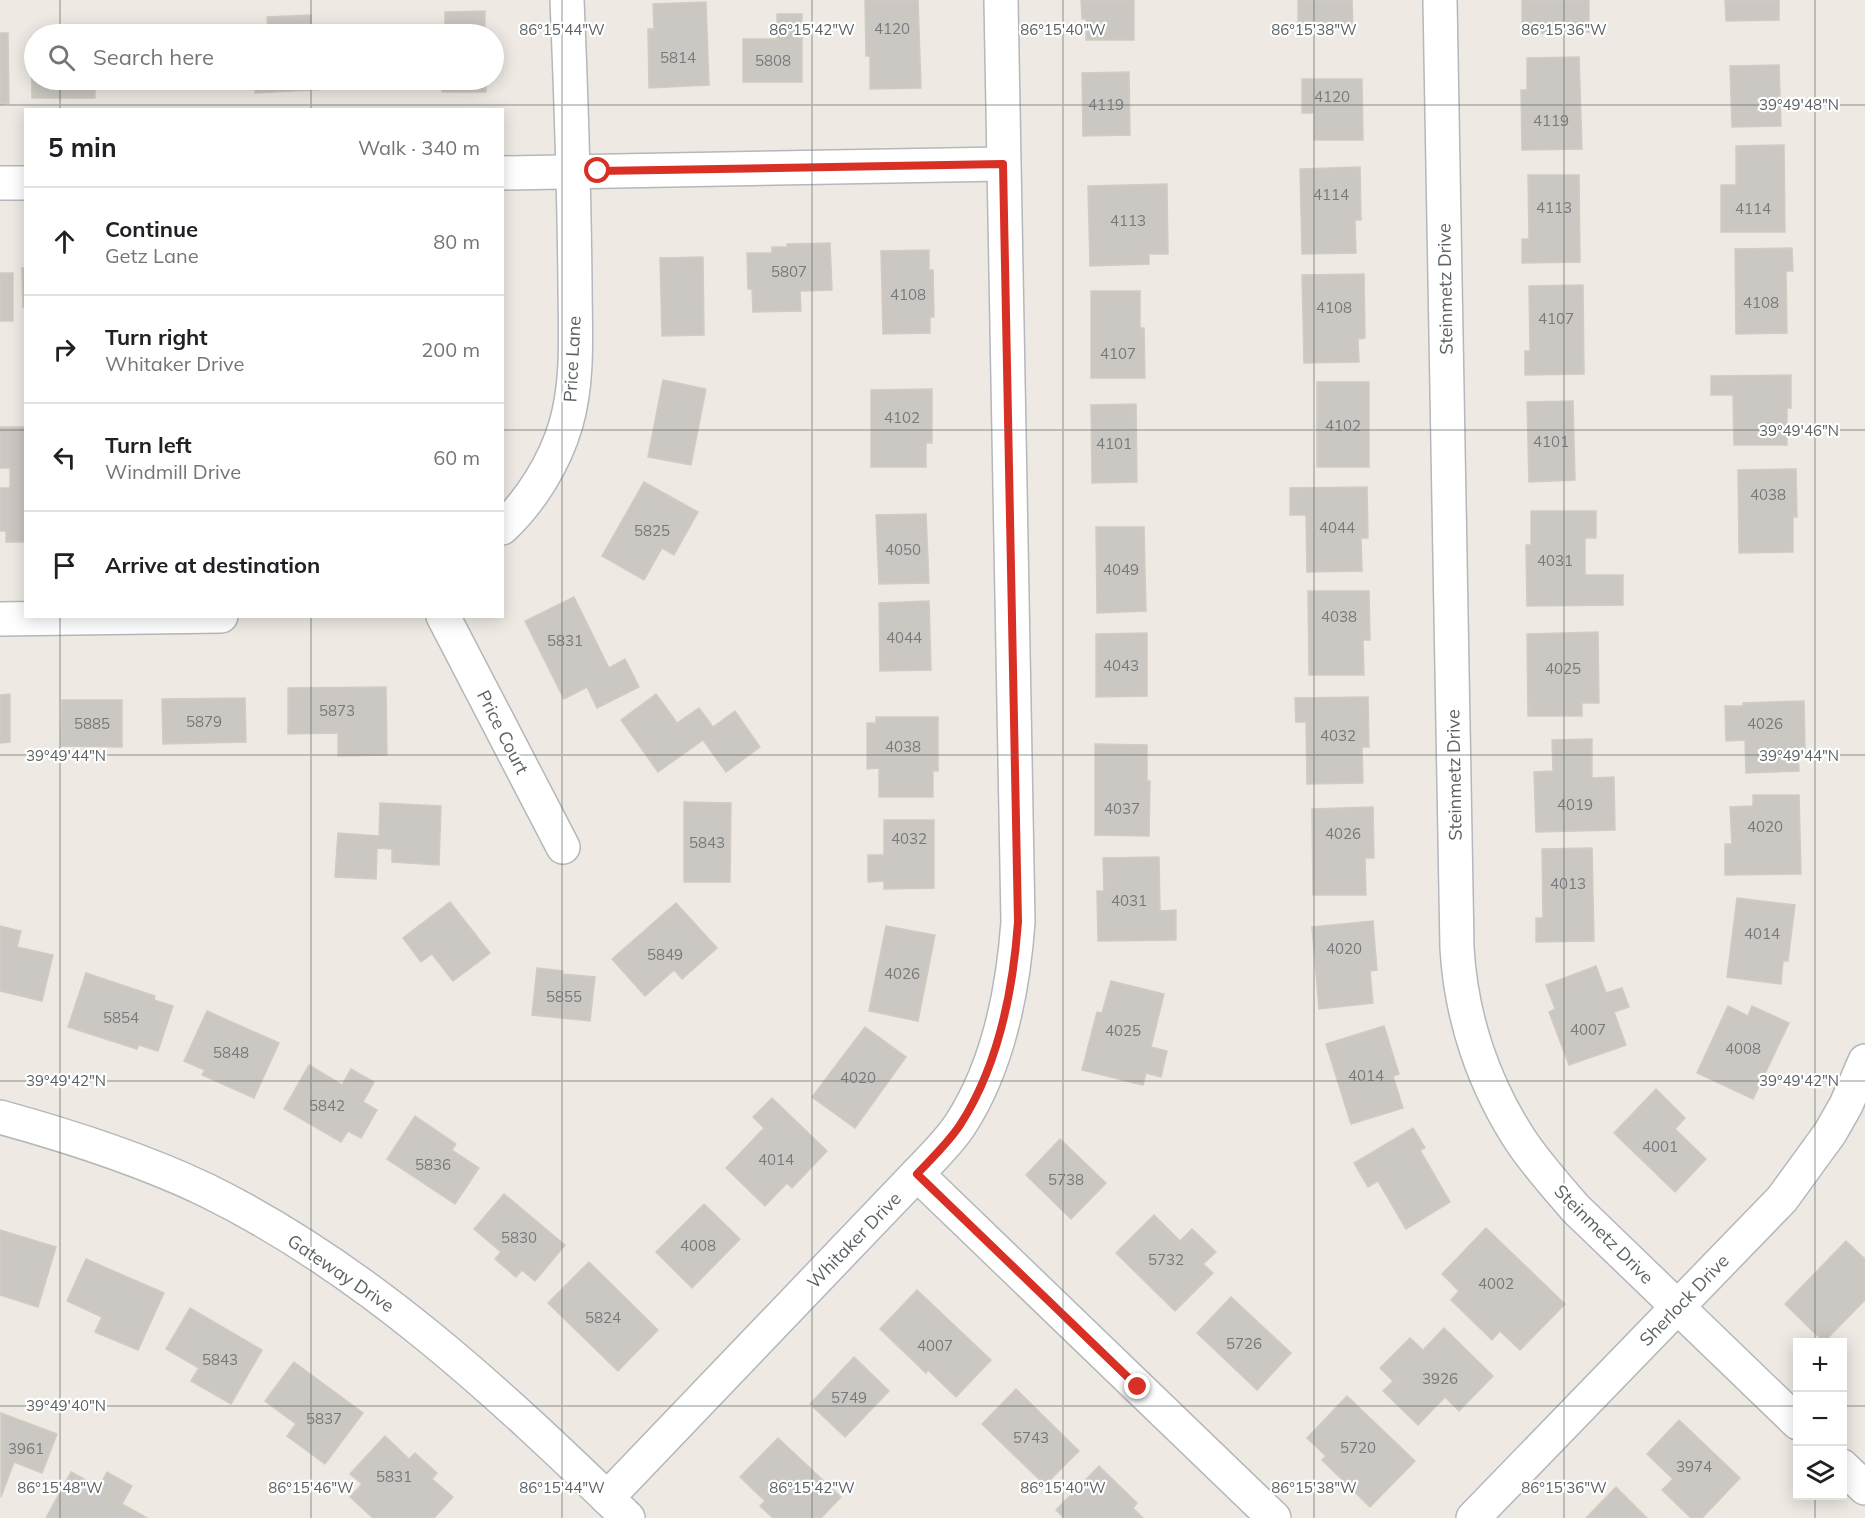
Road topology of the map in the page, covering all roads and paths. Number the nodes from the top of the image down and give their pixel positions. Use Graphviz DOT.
graph roads {
  1 [pos="567,0"];
  2 [pos="1001,0"];
  3 [pos="1440,0"];
  4 [pos="1003,164"];
  5 [pos="574,171"];
  6 [pos="504,173"];
  7 [pos="0,183"];
  8 [pos="24,183"];
  9 [pos="504,526"];
  10 [pos="73,618"];
  11 [pos="445,618"];
  12 [pos="0,619"];
  13 [pos="563,847"];
  14 [pos="1865,1061"];
  15 [pos="0,1117"];
  16 [pos="917,1174"];
  17 [pos="1678,1307"];
  18 [pos="1793,1419"];
  19 [pos="1847,1471"];
  20 [pos="1865,1488"];
  21 [pos="618,1508"];
  22 [pos="1274,1518"];
  23 [pos="1473,1518"];
  1 -- 5 [label="street, Price Lane"];
  2 -- 4 [label="street, Whitaker Drive"];
  3 -- 17 [label="street, Steinmetz Drive"];
  4 -- 5 [label="street"];
  4 -- 16 [label="street, Whitaker Drive"];
  5 -- 6 [label="street"];
  5 -- 9 [label="street, Price Lane"];
  7 -- 8 [label="street"];
  10 -- 12 [label="street"];
  11 -- 13 [label="street, Price Court"];
  14 -- 17 [label="street, Sherlock Drive"];
  15 -- 21 [label="street, Gateway Drive"];
  16 -- 21 [label="street, Whitaker Drive"];
  16 -- 22 [label="street"];
  17 -- 18 [label="street, Steinmetz Drive"];
  17 -- 23 [label="street, Sherlock Drive"];
  19 -- 20 [label="street"];
}
